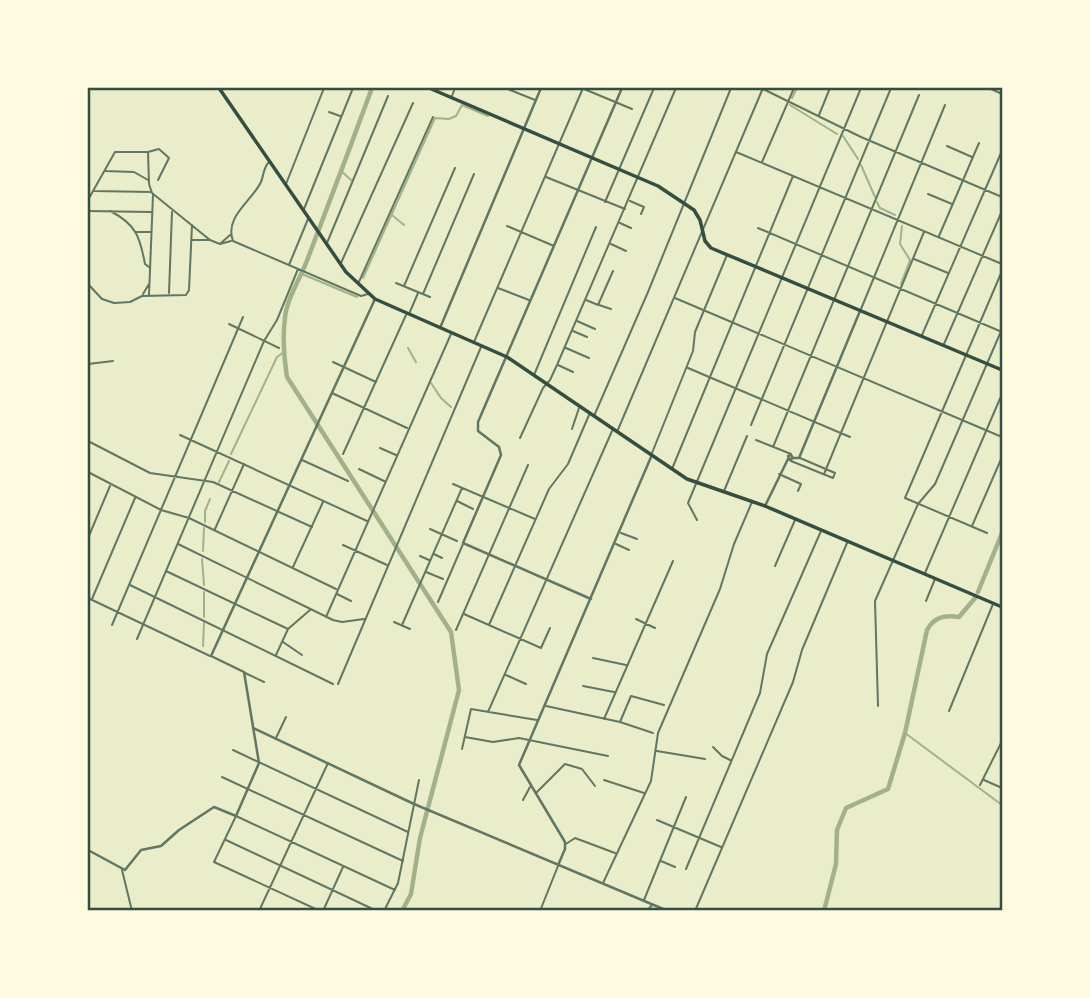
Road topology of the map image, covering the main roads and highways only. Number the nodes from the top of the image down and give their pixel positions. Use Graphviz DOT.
graph roads {
  1 [pos="219,88"];
  2 [pos="429,88"];
  3 [pos="1003,370"];
  4 [pos="1003,607"];
  1 -- 4 [label="main road"];
  2 -- 3 [label="main road"];
}
